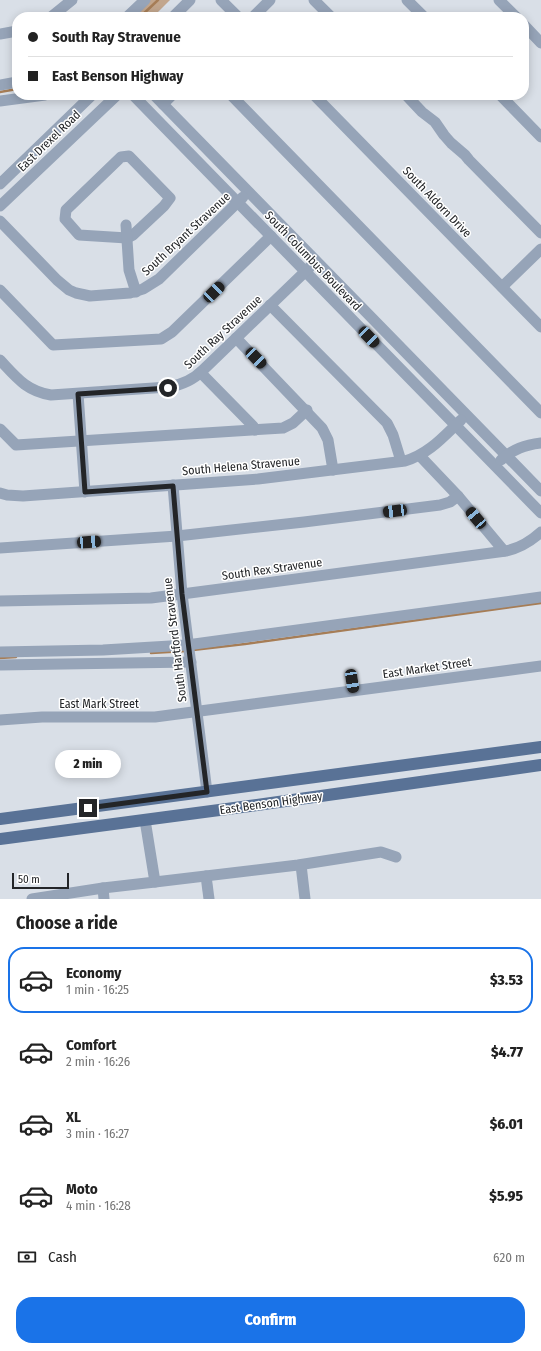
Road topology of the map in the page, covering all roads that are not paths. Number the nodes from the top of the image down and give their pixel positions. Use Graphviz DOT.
graph roads {
  1 [pos="72,0"];
  2 [pos="145,0"];
  3 [pos="190,0"];
  4 [pos="221,0"];
  5 [pos="270,0"];
  6 [pos="314,0"];
  7 [pos="407,0"];
  8 [pos="499,0"];
  9 [pos="57,12"];
  10 [pos="132,12"];
  11 [pos="178,12"];
  12 [pos="233,12"];
  13 [pos="258,12"];
  14 [pos="326,12"];
  15 [pos="419,12"];
  16 [pos="511,12"];
  17 [pos="529,30"];
  18 [pos="12,32"];
  19 [pos="0,34"];
  20 [pos="541,43"];
  21 [pos="12,83"];
  22 [pos="0,85"];
  23 [pos="12,99"];
  24 [pos="87,100"];
  25 [pos="112,100"];
  26 [pos="138,100"];
  27 [pos="159,100"];
  28 [pos="167,100"];
  29 [pos="236,100"];
  30 [pos="319,100"];
  31 [pos="411,100"];
  32 [pos="505,100"];
  33 [pos="0,101"];
  34 [pos="163,104"];
  35 [pos="541,137"];
  36 [pos="0,184"];
  37 [pos="249,192"];
  38 [pos="238,202"];
  39 [pos="0,206"];
  40 [pos="0,221"];
  41 [pos="126,225"];
  42 [pos="541,233"];
  43 [pos="271,236"];
  44 [pos="127,238"];
  45 [pos="541,249"];
  46 [pos="316,261"];
  47 [pos="305,271"];
  48 [pos="502,287"];
  49 [pos="0,290"];
  50 [pos="136,292"];
  51 [pos="270,305"];
  52 [pos="541,327"];
  53 [pos="236,338"];
  54 [pos="0,360"];
  55 [pos="201,373"];
  56 [pos="78,394"];
  57 [pos="307,410"];
  58 [pos="541,413"];
  59 [pos="466,414"];
  60 [pos="455,425"];
  61 [pos="0,429"];
  62 [pos="255,430"];
  63 [pos="81,442"];
  64 [pos="541,443"];
  65 [pos="506,455"];
  66 [pos="420,456"];
  67 [pos="401,461"];
  68 [pos="495,466"];
  69 [pos="333,470"];
  70 [pos="173,486"];
  71 [pos="541,491"];
  72 [pos="85,492"];
  73 [pos="0,493"];
  74 [pos="458,496"];
  75 [pos="541,513"];
  76 [pos="541,532"];
  77 [pos="177,536"];
  78 [pos="0,548"];
  79 [pos="504,551"];
  80 [pos="182,594"];
  81 [pos="541,597"];
  82 [pos="0,601"];
  83 [pos="188,644"];
  84 [pos="0,652"];
  85 [pos="191,662"];
  86 [pos="0,665"];
  87 [pos="541,666"];
  88 [pos="197,712"];
  89 [pos="0,720"];
  90 [pos="541,747"];
  91 [pos="541,765"];
  92 [pos="207,792"];
  93 [pos="0,819"];
  94 [pos="145,820"];
  95 [pos="0,839"];
  96 [pos="396,857"];
  97 [pos="301,865"];
  98 [pos="206,876"];
  99 [pos="155,882"];
  100 [pos="103,894"];
  101 [pos="32,899"];
  102 [pos="209,899"];
  103 [pos="305,899"];
  1 -- 9 [label="street"];
  2 -- 10 [label="street"];
  3 -- 11 [label="street"];
  4 -- 12 [label="street"];
  5 -- 13 [label="street"];
  6 -- 14 [label="street"];
  7 -- 15 [label="street"];
  8 -- 16 [label="street"];
  17 -- 20 [label="street"];
  18 -- 19 [label="street"];
  21 -- 22 [label="street"];
  23 -- 33 [label="street"];
  24 -- 36 [label="street, East Drexel Road"];
  25 -- 39 [label="street, East Drexel Road"];
  26 -- 38 [label="street, South Columbus Boulevard"];
  27 -- 34 [label="street, South Columbus Boulevard"];
  28 -- 34 [label="street"];
  29 -- 58 [label="street"];
  30 -- 48 [label="street, South Aldorn Drive"];
  31 -- 42 [label="street"];
  32 -- 35 [label="street"];
  34 -- 37 [label="street, South Columbus Boulevard"];
  37 -- 38 [label="street, South Bryant Stravenue"];
  37 -- 46 [label="street, South Columbus Boulevard"];
  38 -- 43 [label="street, South Columbus Boulevard"];
  38 -- 50 [label="street, South Bryant Stravenue"];
  40 -- 50 [label="street, South Bryant Stravenue"];
  41 -- 44 [label="street"];
  43 -- 47 [label="street, South Columbus Boulevard"];
  43 -- 49 [label="street"];
  44 -- 44 [label="street"];
  44 -- 50 [label="street"];
  45 -- 48 [label="street"];
  46 -- 47 [label="street, South Ray Stravenue"];
  46 -- 59 [label="street, South Columbus Boulevard"];
  47 -- 51 [label="street, South Ray Stravenue"];
  47 -- 60 [label="street, South Columbus Boulevard"];
  48 -- 52 [label="street, South Aldorn Drive"];
  51 -- 53 [label="street, South Ray Stravenue"];
  51 -- 67 [label="street"];
  53 -- 55 [label="street, South Ray Stravenue"];
  53 -- 57 [label="street"];
  54 -- 56 [label="street, South Ray Stravenue"];
  55 -- 56 [label="street, South Ray Stravenue"];
  55 -- 62 [label="street"];
  56 -- 63 [label="street"];
  57 -- 62 [label="street"];
  57 -- 69 [label="street"];
  59 -- 60 [label="street, South Helena Stravenue"];
  59 -- 65 [label="street, South Columbus Boulevard"];
  60 -- 66 [label="street, South Helena Stravenue"];
  60 -- 68 [label="street, South Columbus Boulevard"];
  61 -- 63 [label="street"];
  62 -- 63 [label="street"];
  63 -- 72 [label="street"];
  64 -- 65 [label="street"];
  65 -- 68 [label="street"];
  65 -- 71 [label="street, South Columbus Boulevard"];
  66 -- 67 [label="street, South Helena Stravenue"];
  66 -- 74 [label="street"];
  67 -- 69 [label="street, South Helena Stravenue"];
  68 -- 75 [label="street, South Columbus Boulevard"];
  69 -- 70 [label="street, South Helena Stravenue"];
  70 -- 72 [label="street, South Helena Stravenue"];
  70 -- 77 [label="street, South Hartford Stravenue"];
  72 -- 73 [label="street, South Helena Stravenue"];
  74 -- 77 [label="street"];
  74 -- 79 [label="street"];
  76 -- 79 [label="street, South Rex Stravenue"];
  77 -- 78 [label="street"];
  77 -- 80 [label="street, South Hartford Stravenue"];
  79 -- 80 [label="street, South Rex Stravenue"];
  80 -- 82 [label="street, South Rex Stravenue"];
  80 -- 83 [label="street, South Hartford Stravenue"];
  81 -- 83 [label="street"];
  83 -- 84 [label="street"];
  83 -- 85 [label="street, South Hartford Stravenue"];
  85 -- 86 [label="street"];
  85 -- 88 [label="street, South Hartford Stravenue"];
  87 -- 88 [label="street, East Market Street"];
  88 -- 89 [label="street, East Mark Street"];
  88 -- 92 [label="street, South Hartford Stravenue"];
  90 -- 92 [label="main road, East Benson Highway"];
  91 -- 94 [label="main road, East Benson Highway"];
  92 -- 93 [label="main road, East Benson Highway"];
  94 -- 95 [label="main road, East Benson Highway"];
  94 -- 99 [label="street"];
  96 -- 97 [label="street"];
  97 -- 98 [label="street"];
  97 -- 103 [label="street"];
  98 -- 99 [label="street"];
  98 -- 102 [label="street"];
  99 -- 100 [label="street"];
  100 -- 101 [label="street"];
}
